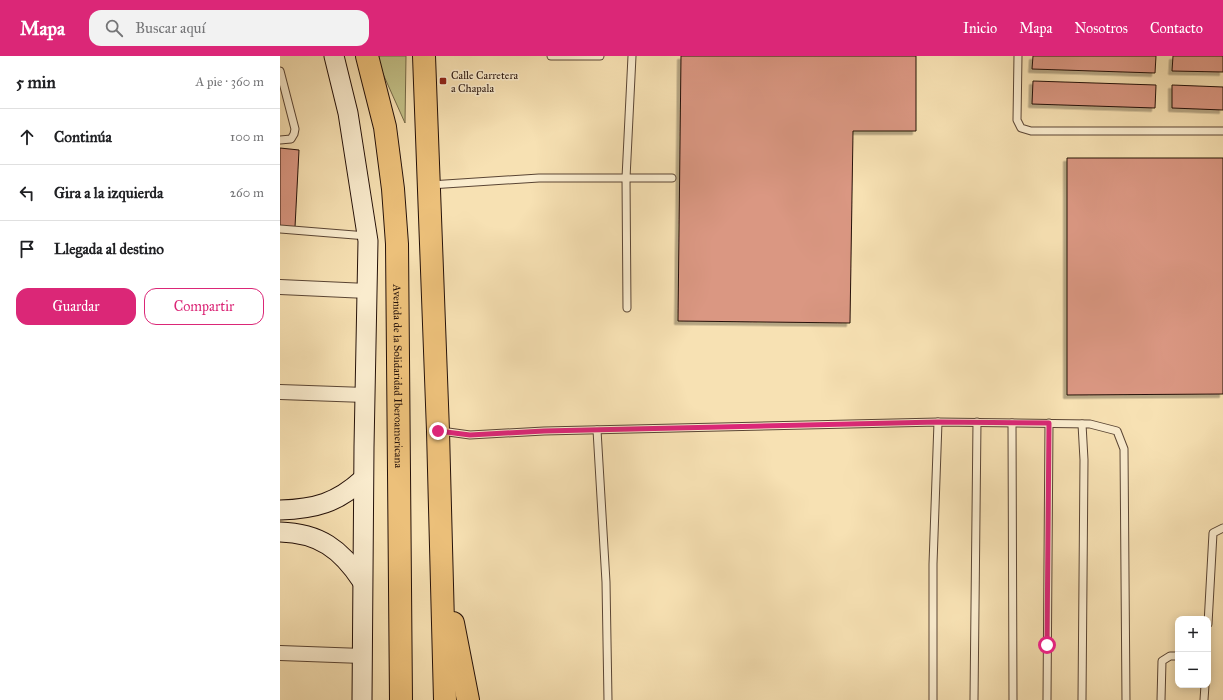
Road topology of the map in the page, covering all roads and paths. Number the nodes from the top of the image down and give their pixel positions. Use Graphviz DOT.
graph roads {
  1 [pos="334,56"];
  2 [pos="368,56"];
  3 [pos="424,56"];
  4 [pos="551,56"];
  5 [pos="600,56"];
  6 [pos="632,56"];
  7 [pos="1018,56"];
  8 [pos="280,71"];
  9 [pos="1223,131"];
  10 [pos="280,140"];
  11 [pos="626,178"];
  12 [pos="672,178"];
  13 [pos="429,185"];
  14 [pos="280,230"];
  15 [pos="367,236"];
  16 [pos="280,288"];
  17 [pos="367,291"];
  18 [pos="627,308"];
  19 [pos="280,392"];
  20 [pos="365,395"];
  21 [pos="938,422"];
  22 [pos="977,422"];
  23 [pos="1012,423"];
  24 [pos="1049,423"];
  25 [pos="1082,424"];
  26 [pos="597,430"];
  27 [pos="438,431"];
  28 [pos="363,479"];
  29 [pos="280,510"];
  30 [pos="1223,528"];
  31 [pos="280,532"];
  32 [pos="441,557"];
  33 [pos="362,581"];
  34 [pos="1208,616"];
  35 [pos="280,653"];
  36 [pos="362,656"];
  37 [pos="1175,656"];
  38 [pos="1205,688"];
  39 [pos="362,700"];
  40 [pos="401,700"];
  41 [pos="445,700"];
  42 [pos="468,700"];
  43 [pos="608,700"];
  44 [pos="933,700"];
  45 [pos="974,700"];
  46 [pos="1013,700"];
  47 [pos="1047,700"];
  48 [pos="1082,700"];
  49 [pos="1126,700"];
  50 [pos="1161,700"];
  51 [pos="1204,700"];
  1 -- 15 [label="street"];
  2 -- 40 [label="highway, Avenida de la Solidaridad Iberoamericana"];
  3 -- 13 [label="highway"];
  4 -- 5 [label="lane"];
  6 -- 11 [label="lane"];
  7 -- 9 [label="lane"];
  8 -- 10 [label="lane"];
  11 -- 12 [label="lane"];
  11 -- 13 [label="lane"];
  11 -- 18 [label="lane"];
  13 -- 27 [label="highway"];
  14 -- 15 [label="lane"];
  15 -- 17 [label="street"];
  16 -- 17 [label="street"];
  17 -- 20 [label="street"];
  19 -- 20 [label="street"];
  20 -- 28 [label="street"];
  21 -- 22 [label="lane"];
  21 -- 26 [label="lane"];
  21 -- 44 [label="lane"];
  22 -- 23 [label="lane"];
  22 -- 45 [label="lane"];
  23 -- 24 [label="lane"];
  23 -- 46 [label="lane"];
  24 -- 25 [label="lane"];
  24 -- 47 [label="lane"];
  25 -- 48 [label="lane"];
  25 -- 49 [label="lane"];
  26 -- 27 [label="lane"];
  26 -- 43 [label="lane"];
  27 -- 32 [label="highway"];
  28 -- 29 [label="street"];
  28 -- 33 [label="street"];
  30 -- 34 [label="lane"];
  31 -- 33 [label="street"];
  32 -- 41 [label="highway"];
  32 -- 42 [label="highway"];
  33 -- 36 [label="street"];
  35 -- 36 [label="street"];
  36 -- 39 [label="street"];
  37 -- 50 [label="lane"];
  38 -- 51 [label="lane"];
}
